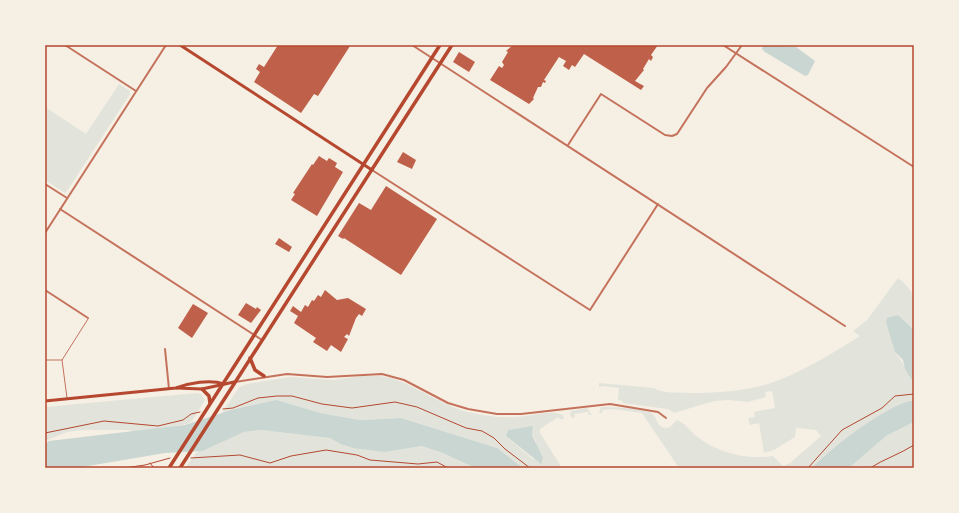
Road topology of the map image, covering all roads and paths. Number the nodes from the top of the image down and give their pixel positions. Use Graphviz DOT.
graph roads {
  1 [pos="65,45"];
  2 [pos="166,45"];
  3 [pos="180,45"];
  4 [pos="412,45"];
  5 [pos="440,45"];
  6 [pos="452,45"];
  7 [pos="723,45"];
  8 [pos="742,45"];
  9 [pos="736,53"];
  10 [pos="432,58"];
  11 [pos="440,63"];
  12 [pos="136,91"];
  13 [pos="568,146"];
  14 [pos="364,164"];
  15 [pos="914,167"];
  16 [pos="372,170"];
  17 [pos="45,184"];
  18 [pos="67,198"];
  19 [pos="658,204"];
  20 [pos="60,209"];
  21 [pos="45,233"];
  22 [pos="45,290"];
  23 [pos="88,318"];
  24 [pos="846,326"];
  25 [pos="255,335"];
  26 [pos="262,340"];
  27 [pos="165,349"];
  28 [pos="250,358"];
  29 [pos="45,360"];
  30 [pos="62,360"];
  31 [pos="264,376"];
  32 [pos="234,382"];
  33 [pos="224,384"];
  34 [pos="176,388"];
  35 [pos="170,389"];
  36 [pos="202,389"];
  37 [pos="913,394"];
  38 [pos="67,400"];
  39 [pos="45,401"];
  40 [pos="210,404"];
  41 [pos="217,409"];
  42 [pos="203,411"];
  43 [pos="666,418"];
  44 [pos="45,433"];
  45 [pos="914,445"];
  46 [pos="172,458"];
  47 [pos="187,458"];
  48 [pos="150,463"];
  49 [pos="170,467"];
  50 [pos="124,468"];
  51 [pos="154,468"];
  52 [pos="180,468"];
  53 [pos="448,468"];
  54 [pos="530,468"];
  55 [pos="808,468"];
  56 [pos="870,468"];
  1 -- 12 [label="street"];
  2 -- 12 [label="street"];
  3 -- 14 [label="main road"];
  4 -- 10 [label="street"];
  5 -- 10 [label="main road"];
  6 -- 11 [label="main road"];
  7 -- 9 [label="street"];
  8 -- 9 [label="street"];
  9 -- 13 [label="street"];
  9 -- 15 [label="street"];
  10 -- 11 [label="street"];
  10 -- 14 [label="main road"];
  11 -- 13 [label="street"];
  11 -- 16 [label="main road"];
  12 -- 18 [label="street"];
  13 -- 19 [label="street"];
  14 -- 16 [label="main road"];
  14 -- 25 [label="main road"];
  16 -- 19 [label="street"];
  16 -- 26 [label="main road"];
  17 -- 18 [label="street"];
  18 -- 20 [label="street"];
  19 -- 24 [label="street"];
  20 -- 21 [label="street"];
  20 -- 25 [label="street"];
  22 -- 23 [label="street"];
  23 -- 30 [label="lane"];
  25 -- 26 [label="street"];
  25 -- 33 [label="main road"];
  26 -- 28 [label="main road"];
  27 -- 35 [label="street"];
  28 -- 31 [label="main road"];
  28 -- 32 [label="main road"];
  29 -- 30 [label="lane"];
  30 -- 38 [label="lane"];
  31 -- 32 [label="street"];
  31 -- 43 [label="street"];
  32 -- 33 [label="main road"];
  32 -- 52 [label="main road"];
  33 -- 34 [label="main road"];
  33 -- 36 [label="main road"];
  33 -- 40 [label="main road"];
  34 -- 35 [label="main road"];
  34 -- 36 [label="main road"];
  35 -- 38 [label="main road"];
  36 -- 40 [label="main road"];
  37 -- 55 [label="path"];
  38 -- 39 [label="main road"];
  40 -- 49 [label="main road"];
  41 -- 54 [label="path"];
  42 -- 44 [label="path"];
  45 -- 56 [label="path"];
  46 -- 48 [label="path"];
  47 -- 53 [label="path"];
  48 -- 50 [label="path"];
  48 -- 51 [label="path"];
}
